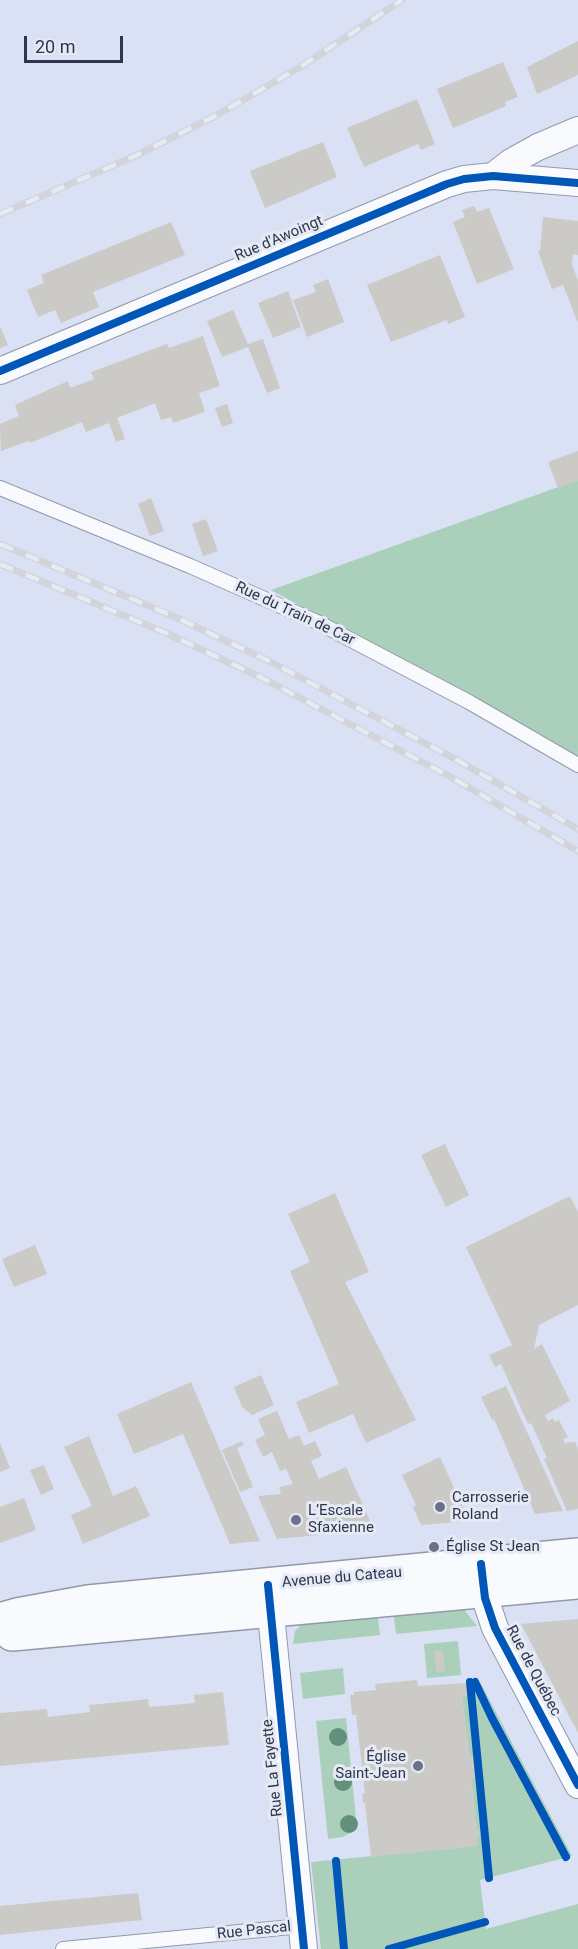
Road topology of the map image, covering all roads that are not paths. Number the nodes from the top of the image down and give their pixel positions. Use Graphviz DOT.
graph roads {
  1 [pos="578,130"];
  2 [pos="493,176"];
  3 [pos="578,183"];
  4 [pos="0,371"];
  5 [pos="0,488"];
  6 [pos="578,765"];
  7 [pos="578,1555"];
  8 [pos="483,1577"];
  9 [pos="578,1582"];
  10 [pos="270,1597"];
  11 [pos="0,1620"];
  12 [pos="0,1634"];
  13 [pos="578,1785"];
  14 [pos="303,1937"];
  15 [pos="63,1949"];
  1 -- 2 [label="street"];
  2 -- 3 [label="street, Rue d'Awoingt"];
  2 -- 4 [label="street, Rue d'Awoingt"];
  5 -- 6 [label="lane, Rue du Train de Car"];
  7 -- 8 [label="main road, Avenue du Cateau"];
  8 -- 9 [label="main road, Avenue du Cateau"];
  8 -- 10 [label="main road, Avenue du Cateau"];
  8 -- 13 [label="street, Rue de Québec"];
  10 -- 11 [label="main road, Avenue du Cateau"];
  10 -- 12 [label="main road, Avenue du Cateau"];
  10 -- 14 [label="street, Rue La Fayette"];
  14 -- 15 [label="lane, Rue Pascal"];
}
